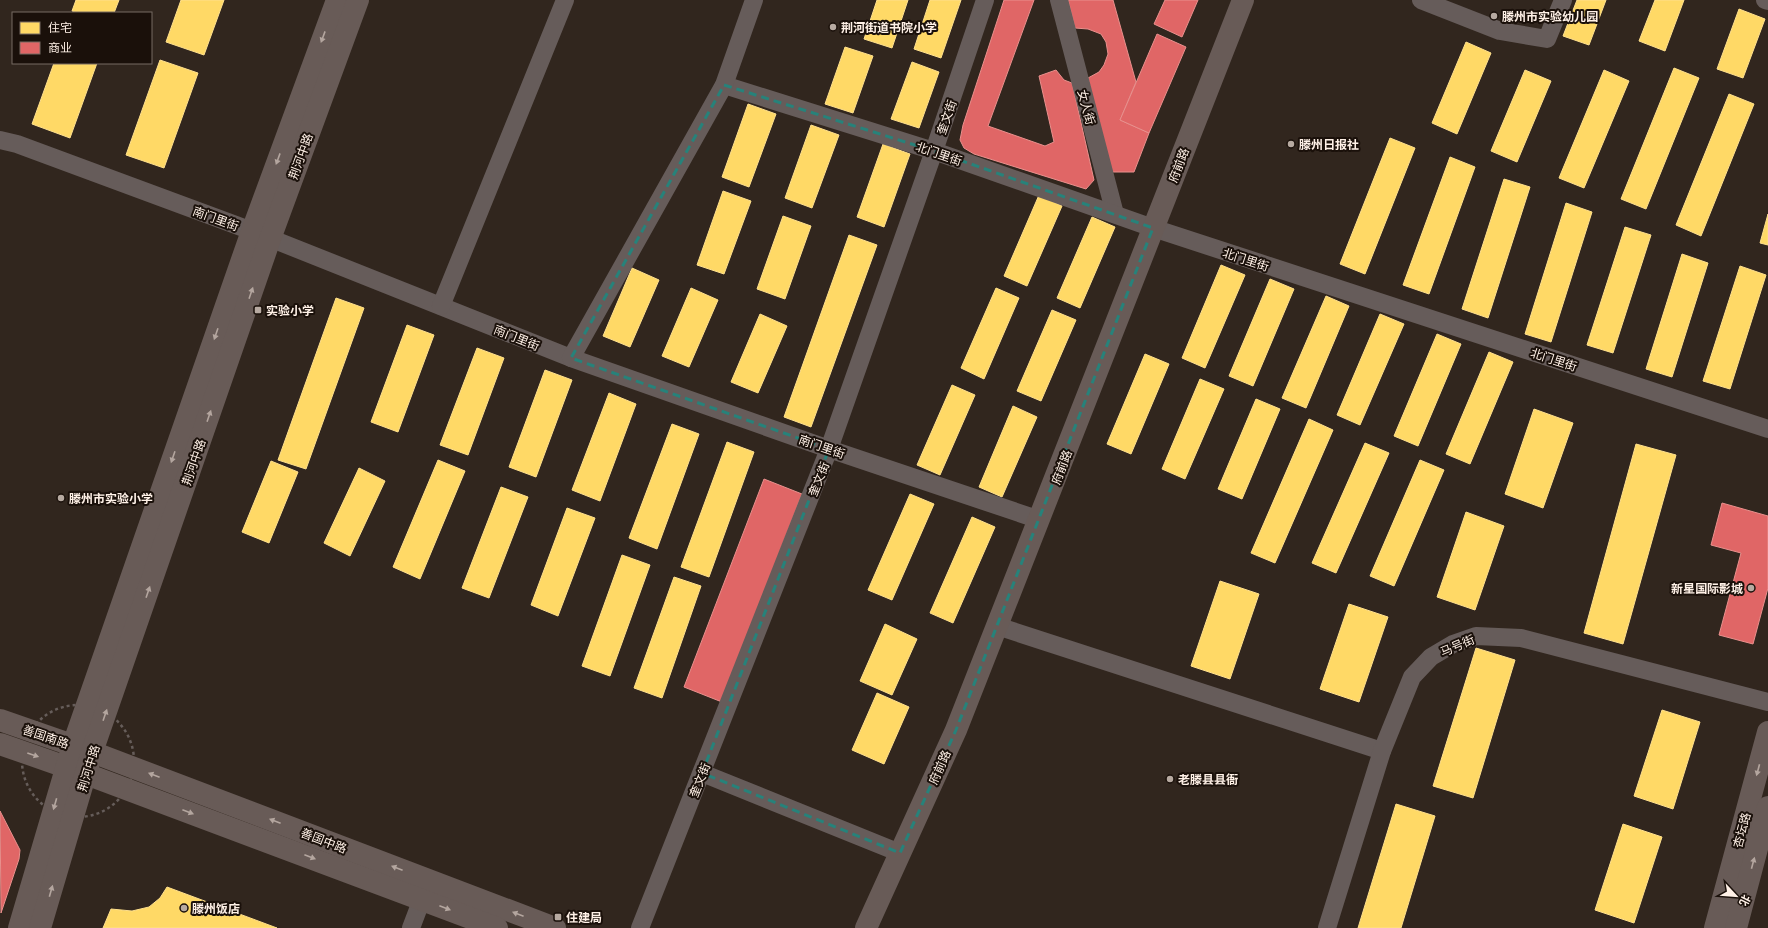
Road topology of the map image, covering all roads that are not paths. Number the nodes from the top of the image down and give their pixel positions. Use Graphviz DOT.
graph roads {
  1 [pos="336,0"];
  2 [pos="358,0"];
  3 [pos="565,0"];
  4 [pos="754,0"];
  5 [pos="985,0"];
  6 [pos="1059,0"];
  7 [pos="1243,0"];
  8 [pos="1421,0"];
  9 [pos="1563,0"];
  10 [pos="1765,0"];
  11 [pos="1768,1"];
  12 [pos="724,85"];
  13 [pos="0,140"];
  14 [pos="934,151"];
  15 [pos="1115,214"];
  16 [pos="1153,228"];
  17 [pos="261,235"];
  18 [pos="441,306"];
  19 [pos="571,358"];
  20 [pos="1768,429"];
  21 [pos="829,449"];
  22 [pos="1040,520"];
  23 [pos="997,626"];
  24 [pos="1768,702"];
  25 [pos="0,720"];
  26 [pos="1768,732"];
  27 [pos="0,744"];
  28 [pos="82,748"];
  29 [pos="1382,751"];
  30 [pos="76,770"];
  31 [pos="702,773"];
  32 [pos="1768,806"];
  33 [pos="900,853"];
  34 [pos="422,899"];
  35 [pos="19,928"];
  36 [pos="40,928"];
  37 [pos="411,928"];
  38 [pos="497,928"];
  39 [pos="554,928"];
  40 [pos="640,928"];
  41 [pos="866,928"];
  42 [pos="1326,928"];
  43 [pos="1714,928"];
  44 [pos="1736,928"];
  1 -- 17 [label="main road, 荆河中路, one-way"];
  2 -- 17 [label="main road, 荆河中路"];
  3 -- 18 [label="street"];
  4 -- 12 [label="street"];
  5 -- 14 [label="street, 奎文街"];
  6 -- 15 [label="street, 女人街"];
  7 -- 16 [label="main road, 府前路"];
  8 -- 9 [label="street"];
  10 -- 11 [label="street"];
  12 -- 14 [label="street, 北门里街"];
  12 -- 19 [label="street"];
  13 -- 17 [label="street, 南门里街"];
  14 -- 15 [label="street, 北门里街"];
  14 -- 21 [label="street, 奎文街"];
  15 -- 16 [label="street, 北门里街"];
  16 -- 20 [label="street, 北门里街"];
  16 -- 22 [label="main road, 府前路"];
  17 -- 18 [label="street, 南门里街"];
  17 -- 28 [label="main road, 荆河中路"];
  18 -- 19 [label="street, 南门里街"];
  19 -- 21 [label="street, 南门里街"];
  21 -- 22 [label="street, 南门里街"];
  21 -- 31 [label="street, 奎文街"];
  22 -- 23 [label="main road, 府前路"];
  23 -- 29 [label="street"];
  23 -- 33 [label="main road, 府前路"];
  24 -- 29 [label="street, 马号街"];
  25 -- 28 [label="main road, 善国南路"];
  26 -- 43 [label="main road, 杏坛路, one-way"];
  27 -- 30 [label="main road, 善国南路, one-way"];
  28 -- 30 [label="main road, 荆河中路"];
  39 -- 28 [label="main road, 善国中路, one-way"];
  29 -- 42 [label="street, 马号街"];
  30 -- 34 [label="main road, 善国中路, one-way"];
  30 -- 35 [label="main road, 荆河中路, one-way"];
  36 -- 30 [label="main road, 荆河中路, one-way"];
  31 -- 33 [label="street"];
  31 -- 40 [label="street, 奎文街"];
  44 -- 32 [label="main road, 杏坛路, one-way"];
  33 -- 41 [label="main road, 府前路"];
  34 -- 37 [label="street"];
  34 -- 38 [label="main road, 善国中路, one-way"];
}
